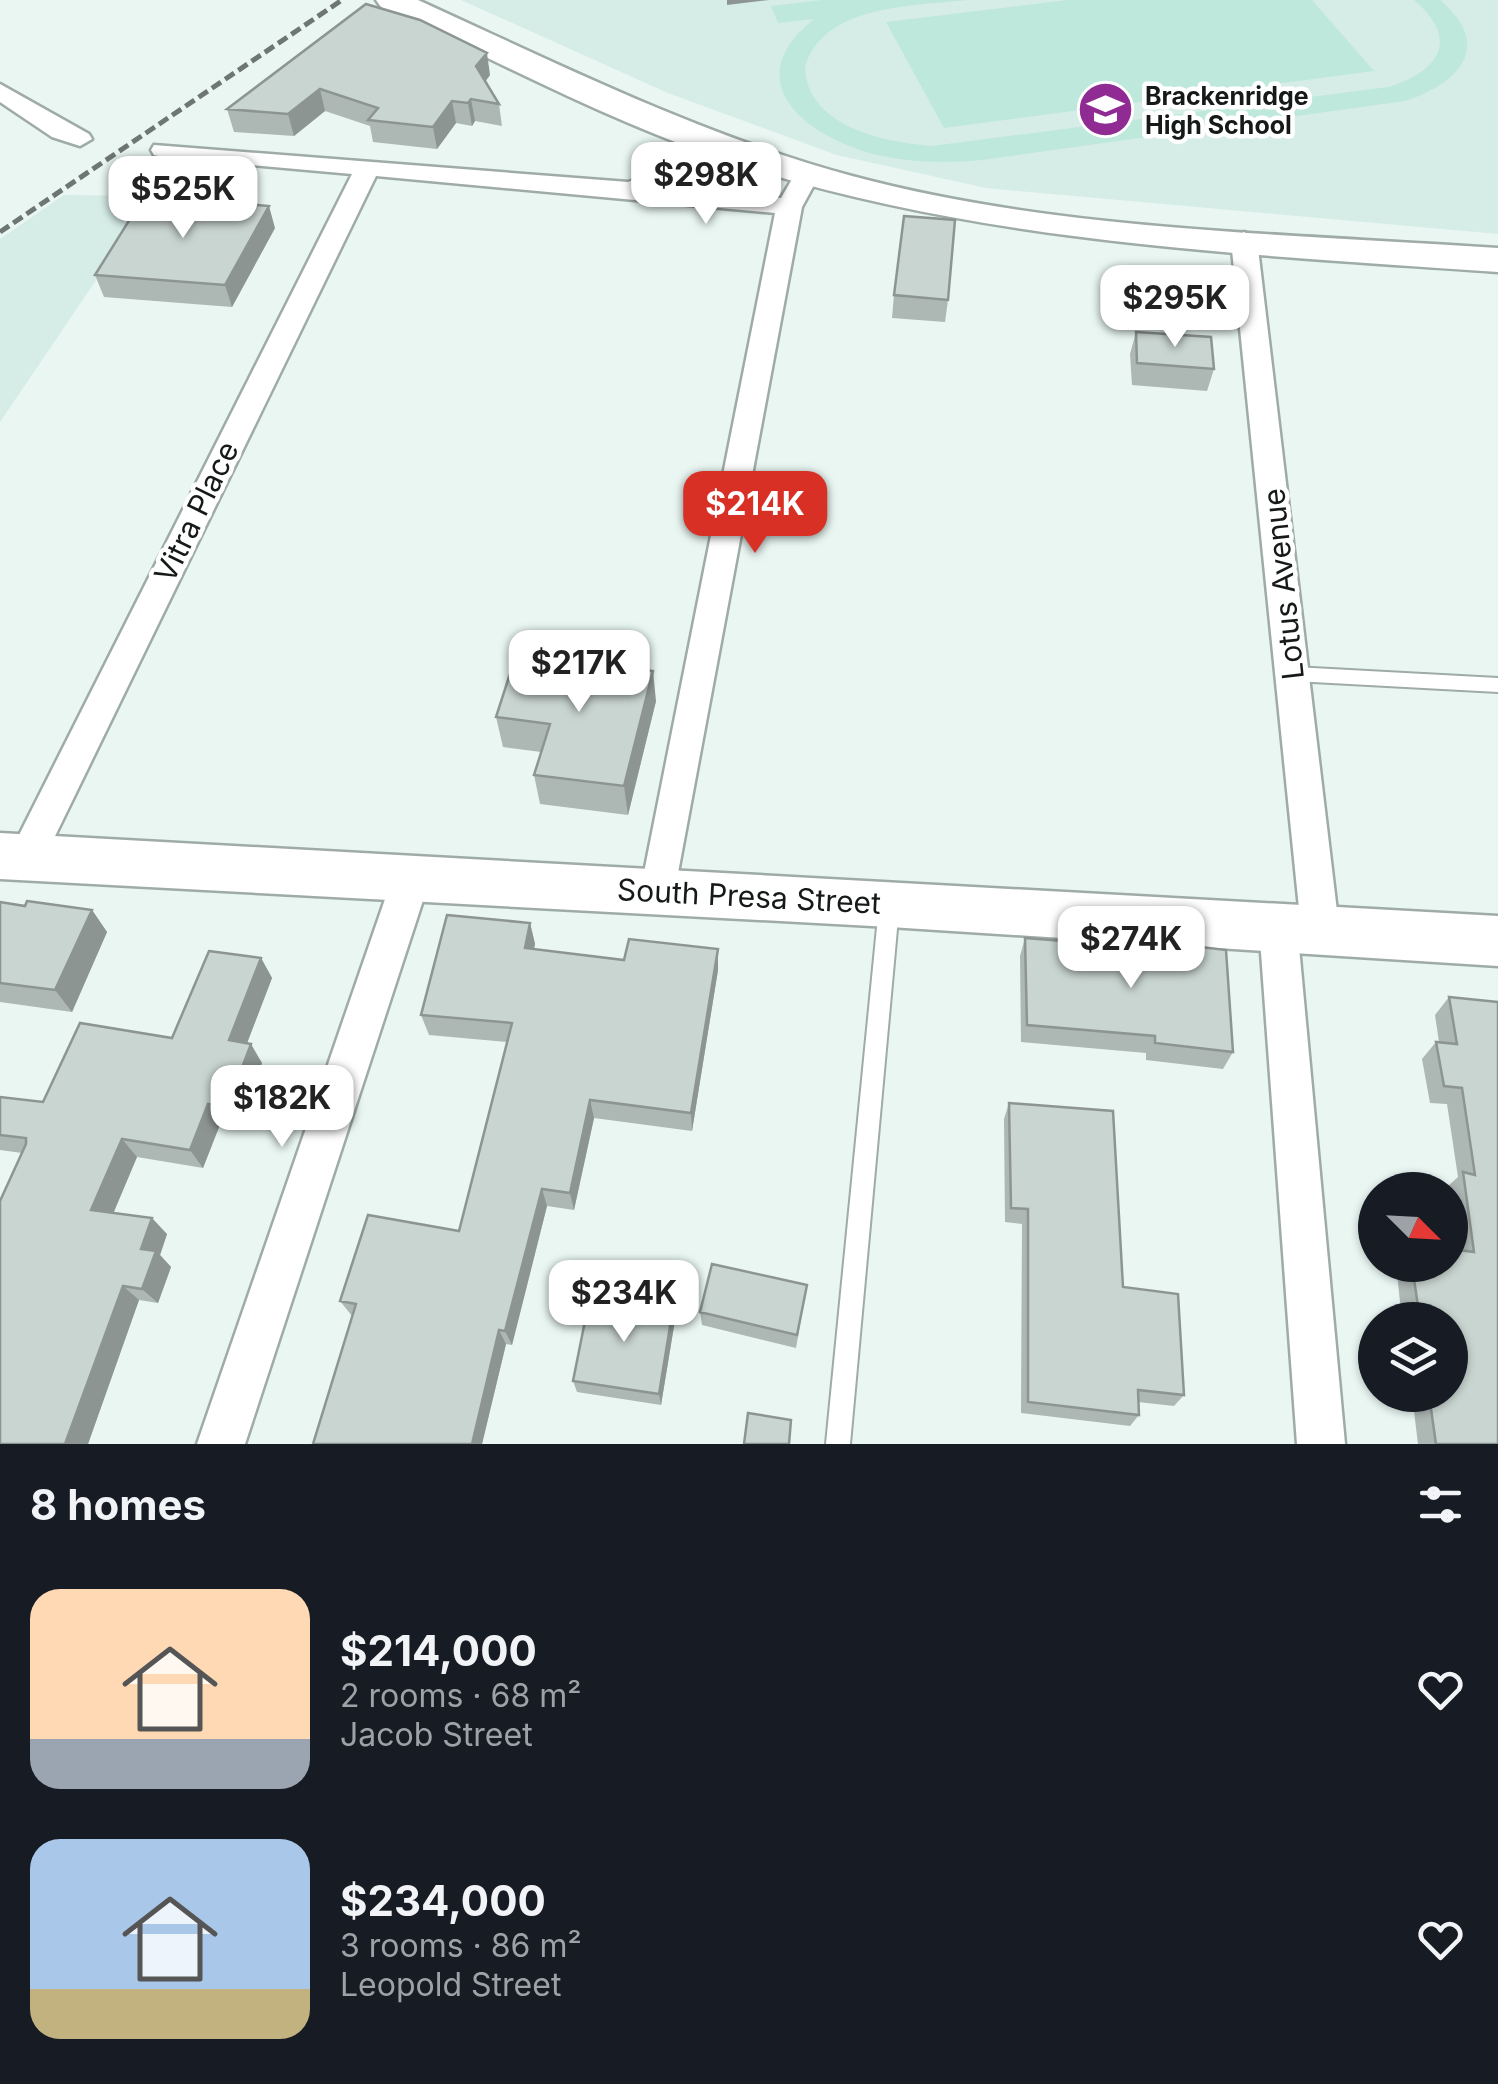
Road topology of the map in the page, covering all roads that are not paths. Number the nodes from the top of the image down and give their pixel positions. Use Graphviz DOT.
graph roads {
  1 [pos="392,0"];
  2 [pos="0,91"];
  3 [pos="80,139"];
  4 [pos="712,144"];
  5 [pos="163,150"];
  6 [pos="368,167"];
  7 [pos="630,190"];
  8 [pos="798,190"];
  9 [pos="1244,240"];
  10 [pos="1498,260"];
  11 [pos="1294,674"];
  12 [pos="1498,686"];
  13 [pos="13,857"];
  14 [pos="412,879"];
  15 [pos="659,893"];
  16 [pos="890,903"];
  17 [pos="1299,927"];
  18 [pos="1498,941"];
  19 [pos="222,1444"];
  20 [pos="838,1444"];
  21 [pos="1321,1444"];
  1 -- 4 [label="main road"];
  2 -- 3 [label="street"];
  4 -- 7 [label="street"];
  4 -- 8 [label="main road"];
  5 -- 6 [label="street"];
  6 -- 7 [label="street"];
  6 -- 13 [label="street, Vitra Place"];
  7 -- 8 [label="street"];
  8 -- 9 [label="main road"];
  8 -- 15 [label="street"];
  9 -- 10 [label="main road"];
  9 -- 11 [label="street, Lotus Avenue"];
  11 -- 12 [label="lane"];
  11 -- 17 [label="street, Lotus Avenue"];
  13 -- 14 [label="main road, South Presa Street"];
  14 -- 15 [label="main road, South Presa Street"];
  14 -- 19 [label="street"];
  15 -- 16 [label="main road, South Presa Street"];
  16 -- 17 [label="main road, South Presa Street"];
  16 -- 20 [label="lane"];
  17 -- 18 [label="main road, South Presa Street"];
  17 -- 21 [label="street, Lotus Avenue"];
}
